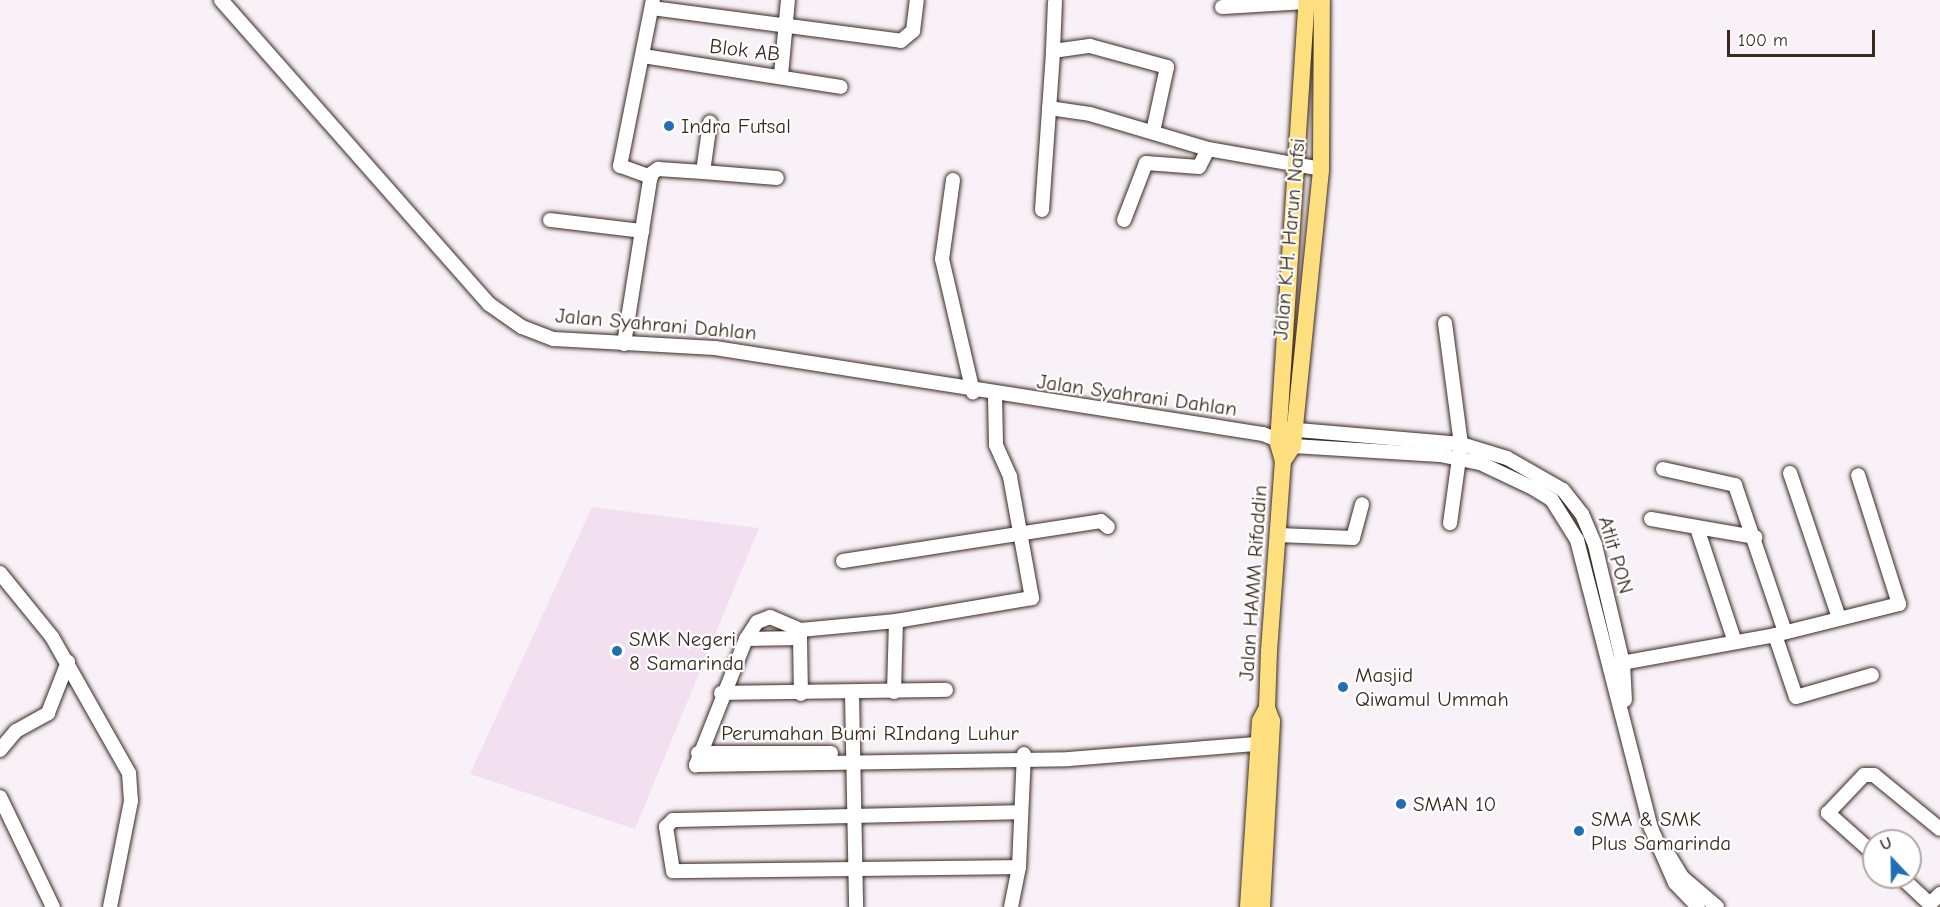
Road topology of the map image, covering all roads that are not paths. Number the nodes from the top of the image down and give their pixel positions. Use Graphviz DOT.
graph roads {
  1 [pos="221,0"];
  2 [pos="788,0"];
  3 [pos="917,0"];
  4 [pos="1312,1"];
  5 [pos="1054,2"];
  6 [pos="653,4"];
  7 [pos="1222,7"];
  8 [pos="785,24"];
  9 [pos="1053,51"];
  10 [pos="643,56"];
  11 [pos="781,75"];
  12 [pos="841,87"];
  13 [pos="1048,108"];
  14 [pos="710,122"];
  15 [pos="1153,132"];
  16 [pos="1208,149"];
  17 [pos="1300,167"];
  18 [pos="1321,169"];
  19 [pos="703,172"];
  20 [pos="651,177"];
  21 [pos="777,178"];
  22 [pos="952,180"];
  23 [pos="1042,210"];
  24 [pos="550,220"];
  25 [pos="1124,220"];
  26 [pos="642,231"];
  27 [pos="1445,322"];
  28 [pos="624,344"];
  29 [pos="973,392"];
  30 [pos="994,400"];
  31 [pos="1282,436"];
  32 [pos="1461,444"];
  33 [pos="1460,460"];
  34 [pos="1663,469"];
  35 [pos="1790,472"];
  36 [pos="1858,475"];
  37 [pos="1362,504"];
  38 [pos="1651,519"];
  39 [pos="1450,523"];
  40 [pos="1108,527"];
  41 [pos="1698,531"];
  42 [pos="1278,536"];
  43 [pos="1018,537"];
  44 [pos="1755,537"];
  45 [pos="843,561"];
  46 [pos="0,573"];
  47 [pos="1839,618"];
  48 [pos="896,621"];
  49 [pos="1780,633"];
  50 [pos="800,634"];
  51 [pos="746,639"];
  52 [pos="1735,642"];
  53 [pos="68,662"];
  54 [pos="1623,663"];
  55 [pos="1608,666"];
  56 [pos="1872,675"];
  57 [pos="946,690"];
  58 [pos="894,692"];
  59 [pos="721,693"];
  60 [pos="852,693"];
  61 [pos="801,694"];
  62 [pos="1265,738"];
  63 [pos="0,750"];
  64 [pos="852,757"];
  65 [pos="1024,757"];
  66 [pos="0,797"];
  67 [pos="1020,812"];
  68 [pos="854,815"];
  69 [pos="1940,829"];
  70 [pos="1862,843"];
  71 [pos="1019,867"];
  72 [pos="855,869"];
  73 [pos="1920,889"];
  74 [pos="1935,899"];
  75 [pos="53,907"];
  76 [pos="110,907"];
  77 [pos="856,907"];
  78 [pos="1011,907"];
  79 [pos="1248,907"];
  80 [pos="1262,907"];
  81 [pos="1698,907"];
  82 [pos="1717,907"];
  1 -- 28 [label="street, Jalan Syahrani Dahlan"];
  2 -- 8 [label="street"];
  3 -- 8 [label="street"];
  4 -- 7 [label="street"];
  4 -- 17 [label="main road, Jalan K.H. Harun Nafsi"];
  4 -- 18 [label="main road, Jalan K.H. Harun Nafsi"];
  5 -- 9 [label="street"];
  6 -- 8 [label="street"];
  6 -- 10 [label="street"];
  8 -- 11 [label="street"];
  9 -- 13 [label="street"];
  9 -- 15 [label="street"];
  10 -- 11 [label="street, Blok AB"];
  10 -- 20 [label="street"];
  11 -- 12 [label="street, Blok AB"];
  13 -- 15 [label="street"];
  13 -- 23 [label="street"];
  14 -- 19 [label="street"];
  15 -- 16 [label="street"];
  16 -- 17 [label="street"];
  16 -- 25 [label="street"];
  17 -- 18 [label="street"];
  17 -- 31 [label="main road, Jalan K.H. Harun Nafsi"];
  18 -- 31 [label="main road, Jalan K.H. Harun Nafsi"];
  19 -- 20 [label="street"];
  19 -- 21 [label="street"];
  20 -- 26 [label="street"];
  22 -- 29 [label="street"];
  24 -- 26 [label="street"];
  26 -- 28 [label="street"];
  27 -- 32 [label="street"];
  28 -- 29 [label="street, Jalan Syahrani Dahlan"];
  29 -- 30 [label="street, Jalan Syahrani Dahlan"];
  30 -- 31 [label="street, Jalan Syahrani Dahlan"];
  30 -- 43 [label="street"];
  31 -- 32 [label="street, Atlit PON"];
  31 -- 33 [label="street, Atlit PON"];
  31 -- 42 [label="main road, Jalan HAMM Rifaddin"];
  32 -- 33 [label="street"];
  32 -- 54 [label="street, Atlit PON"];
  33 -- 39 [label="street"];
  33 -- 55 [label="street, Atlit PON"];
  34 -- 44 [label="street"];
  35 -- 47 [label="street"];
  36 -- 47 [label="street"];
  37 -- 42 [label="street"];
  38 -- 41 [label="street"];
  40 -- 43 [label="street"];
  41 -- 44 [label="street"];
  41 -- 52 [label="street"];
  42 -- 62 [label="main road, Jalan HAMM Rifaddin"];
  43 -- 45 [label="street"];
  43 -- 48 [label="street"];
  44 -- 49 [label="street"];
  46 -- 53 [label="street"];
  47 -- 49 [label="street"];
  48 -- 50 [label="street"];
  48 -- 58 [label="street"];
  49 -- 52 [label="street"];
  49 -- 56 [label="street"];
  50 -- 51 [label="street"];
  50 -- 51 [label="street, Perumahan Bumi RIndang Luhur"];
  50 -- 61 [label="street"];
  51 -- 59 [label="street, Perumahan Bumi RIndang Luhur"];
  52 -- 54 [label="street"];
  53 -- 63 [label="street"];
  53 -- 76 [label="street"];
  54 -- 55 [label="street"];
  54 -- 82 [label="street, Atlit PON"];
  55 -- 81 [label="street, Atlit PON"];
  57 -- 58 [label="street"];
  58 -- 60 [label="street"];
  59 -- 61 [label="street"];
  59 -- 64 [label="street, Perumahan Bumi RIndang Luhur"];
  60 -- 61 [label="street"];
  60 -- 64 [label="street"];
  62 -- 65 [label="street, Perumahan Bumi RIndang Luhur"];
  62 -- 79 [label="main road, Jalan HAMM Rifaddin"];
  62 -- 80 [label="main road, Jalan HAMM Rifaddin"];
  64 -- 65 [label="street, Perumahan Bumi RIndang Luhur"];
  64 -- 68 [label="street"];
  65 -- 67 [label="street"];
  66 -- 75 [label="street"];
  67 -- 68 [label="street"];
  67 -- 71 [label="street"];
  68 -- 72 [label="street"];
  68 -- 72 [label="street"];
  69 -- 70 [label="street"];
  71 -- 72 [label="street"];
  71 -- 78 [label="street"];
  72 -- 77 [label="street"];
  73 -- 74 [label="street"];
}
